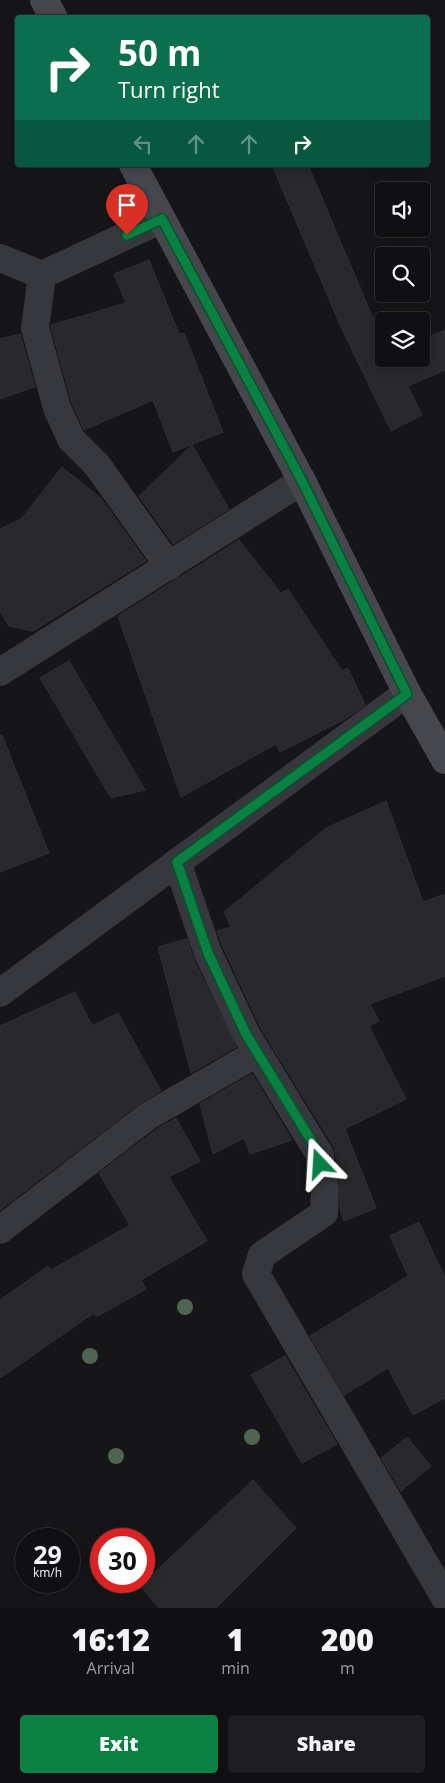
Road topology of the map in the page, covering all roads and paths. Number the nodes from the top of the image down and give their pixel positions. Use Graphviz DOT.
graph roads {
  1 [pos="44,0"];
  2 [pos="52,15"];
  3 [pos="133,167"];
  4 [pos="162,219"];
  5 [pos="0,258"];
  6 [pos="42,275"];
  7 [pos="302,481"];
  8 [pos="169,566"];
  9 [pos="0,672"];
  10 [pos="407,694"];
  11 [pos="445,760"];
  12 [pos="177,862"];
  13 [pos="0,993"];
  14 [pos="257,1053"];
  15 [pos="0,1230"];
  16 [pos="445,1598"];
  1 -- 2 [label="street"];
  3 -- 4 [label="street"];
  4 -- 6 [label="street"];
  4 -- 7 [label="street"];
  5 -- 6 [label="street"];
  6 -- 8 [label="street"];
  7 -- 8 [label="street"];
  7 -- 10 [label="street"];
  8 -- 9 [label="street"];
  10 -- 11 [label="street"];
  10 -- 12 [label="street"];
  12 -- 13 [label="street"];
  12 -- 14 [label="street"];
  14 -- 15 [label="street"];
  14 -- 16 [label="street"];
}
